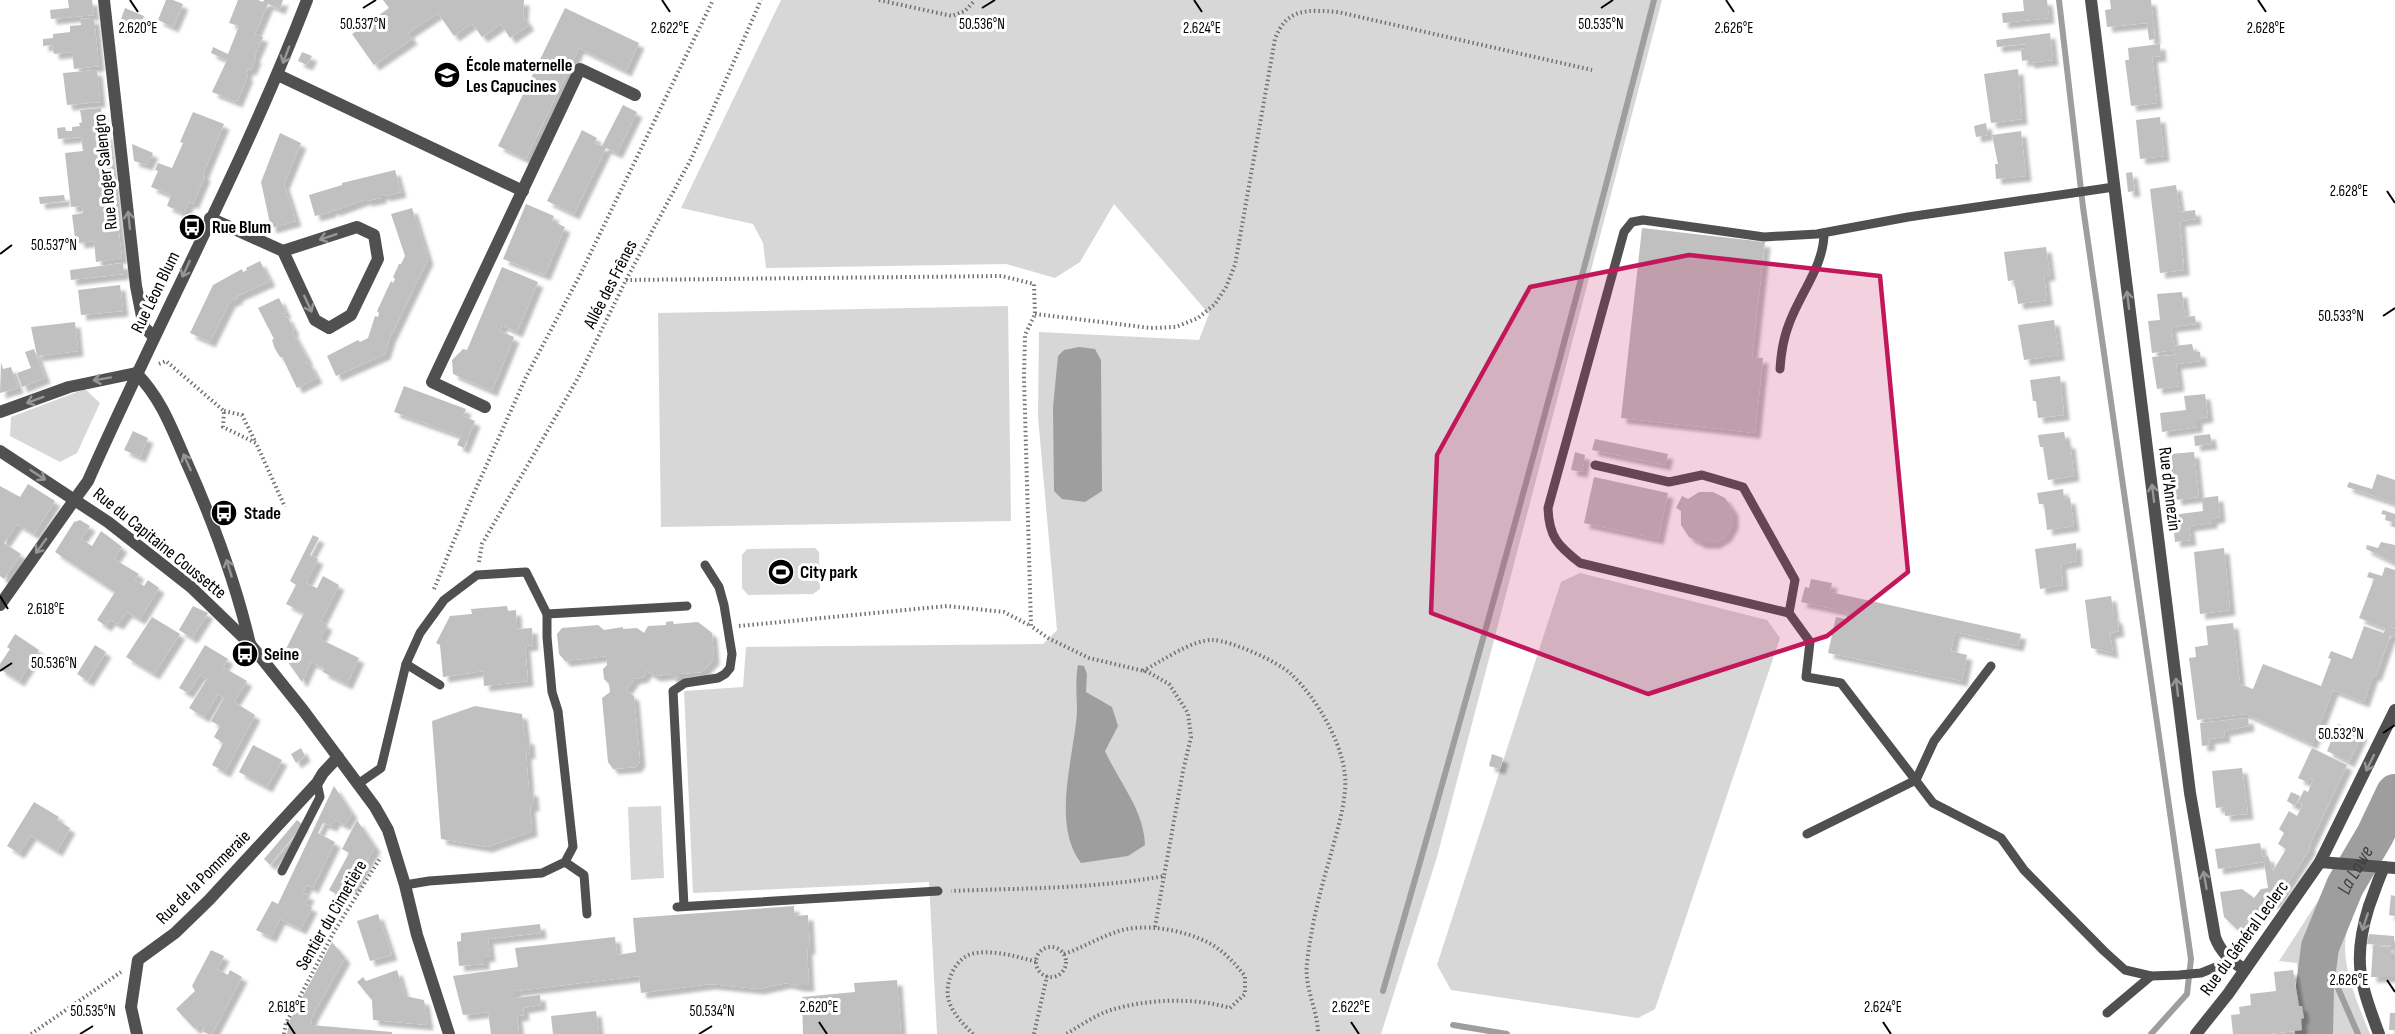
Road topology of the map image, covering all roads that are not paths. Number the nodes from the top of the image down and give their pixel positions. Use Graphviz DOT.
graph roads {
  1 [pos="104,0"];
  2 [pos="307,0"];
  3 [pos="2091,0"];
  4 [pos="278,75"];
  5 [pos="635,95"];
  6 [pos="2114,187"];
  7 [pos="523,191"];
  8 [pos="210,219"];
  9 [pos="1824,233"];
  10 [pos="283,251"];
  11 [pos="153,336"];
  12 [pos="1780,369"];
  13 [pos="136,373"];
  14 [pos="485,408"];
  15 [pos="0,412"];
  16 [pos="0,451"];
  17 [pos="1595,465"];
  18 [pos="75,499"];
  19 [pos="705,565"];
  20 [pos="0,605"];
  21 [pos="687,606"];
  22 [pos="1789,613"];
  23 [pos="547,614"];
  24 [pos="250,644"];
  25 [pos="406,664"];
  26 [pos="1991,666"];
  27 [pos="440,685"];
  28 [pos="2395,710"];
  29 [pos="338,758"];
  30 [pos="1916,780"];
  31 [pos="317,783"];
  32 [pos="358,784"];
  33 [pos="1807,834"];
  34 [pos="565,862"];
  35 [pos="2326,863"];
  36 [pos="2385,867"];
  37 [pos="282,871"];
  38 [pos="405,885"];
  39 [pos="938,891"];
  40 [pos="587,914"];
  41 [pos="2231,961"];
  42 [pos="2244,969"];
  43 [pos="2151,976"];
  44 [pos="2107,1013"];
  45 [pos="137,1034"];
  46 [pos="449,1034"];
  47 [pos="2196,1034"];
  48 [pos="2379,1034"];
  11 -- 1 [label="street, Rue Roger Salengro, one-way"];
  2 -- 4 [label="street, Rue Léon Blum, one-way"];
  3 -- 6 [label="street, Rue d'Annezin"];
  4 -- 7 [label="street"];
  4 -- 8 [label="street, Rue Léon Blum"];
  5 -- 7 [label="street"];
  6 -- 9 [label="lane"];
  41 -- 6 [label="street, Rue d'Annezin, one-way"];
  7 -- 14 [label="street"];
  8 -- 10 [label="street"];
  8 -- 11 [label="street, Rue Léon Blum, one-way"];
  9 -- 12 [label="lane"];
  9 -- 22 [label="lane"];
  10 -- 10 [label="street, one-way"];
  11 -- 13 [label="street, Rue Léon Blum"];
  13 -- 15 [label="street, one-way"];
  13 -- 18 [label="street, Rue Léon Blum"];
  24 -- 13 [label="street, one-way"];
  16 -- 18 [label="street, Rue du Capitaine Coussette, one-way"];
  17 -- 22 [label="lane"];
  18 -- 20 [label="street, Rue Léon Blum, one-way"];
  18 -- 24 [label="street, Rue du Capitaine Coussette"];
  19 -- 39 [label="lane"];
  21 -- 23 [label="lane"];
  22 -- 30 [label="lane"];
  23 -- 25 [label="lane"];
  23 -- 34 [label="lane"];
  24 -- 29 [label="street, Rue du Capitaine Coussette"];
  25 -- 27 [label="lane"];
  25 -- 32 [label="lane"];
  26 -- 30 [label="lane"];
  28 -- 35 [label="street, Rue du Général Leclerc, one-way"];
  29 -- 31 [label="street, Rue de la Pommeraie"];
  29 -- 32 [label="street, Rue du Capitaine Coussette"];
  30 -- 33 [label="lane"];
  30 -- 43 [label="lane"];
  31 -- 37 [label="lane"];
  31 -- 45 [label="street, Rue de la Pommeraie"];
  32 -- 38 [label="street, Rue du Capitaine Coussette"];
  34 -- 38 [label="lane"];
  34 -- 40 [label="lane"];
  35 -- 36 [label="street"];
  35 -- 42 [label="street, Rue du Général Leclerc"];
  36 -- 48 [label="street, one-way"];
  38 -- 46 [label="street, Rue du Capitaine Coussette"];
  41 -- 42 [label="street, Rue d'Annezin"];
  41 -- 43 [label="lane"];
  42 -- 47 [label="street, Rue du Général Leclerc"];
  43 -- 44 [label="lane"];
}
